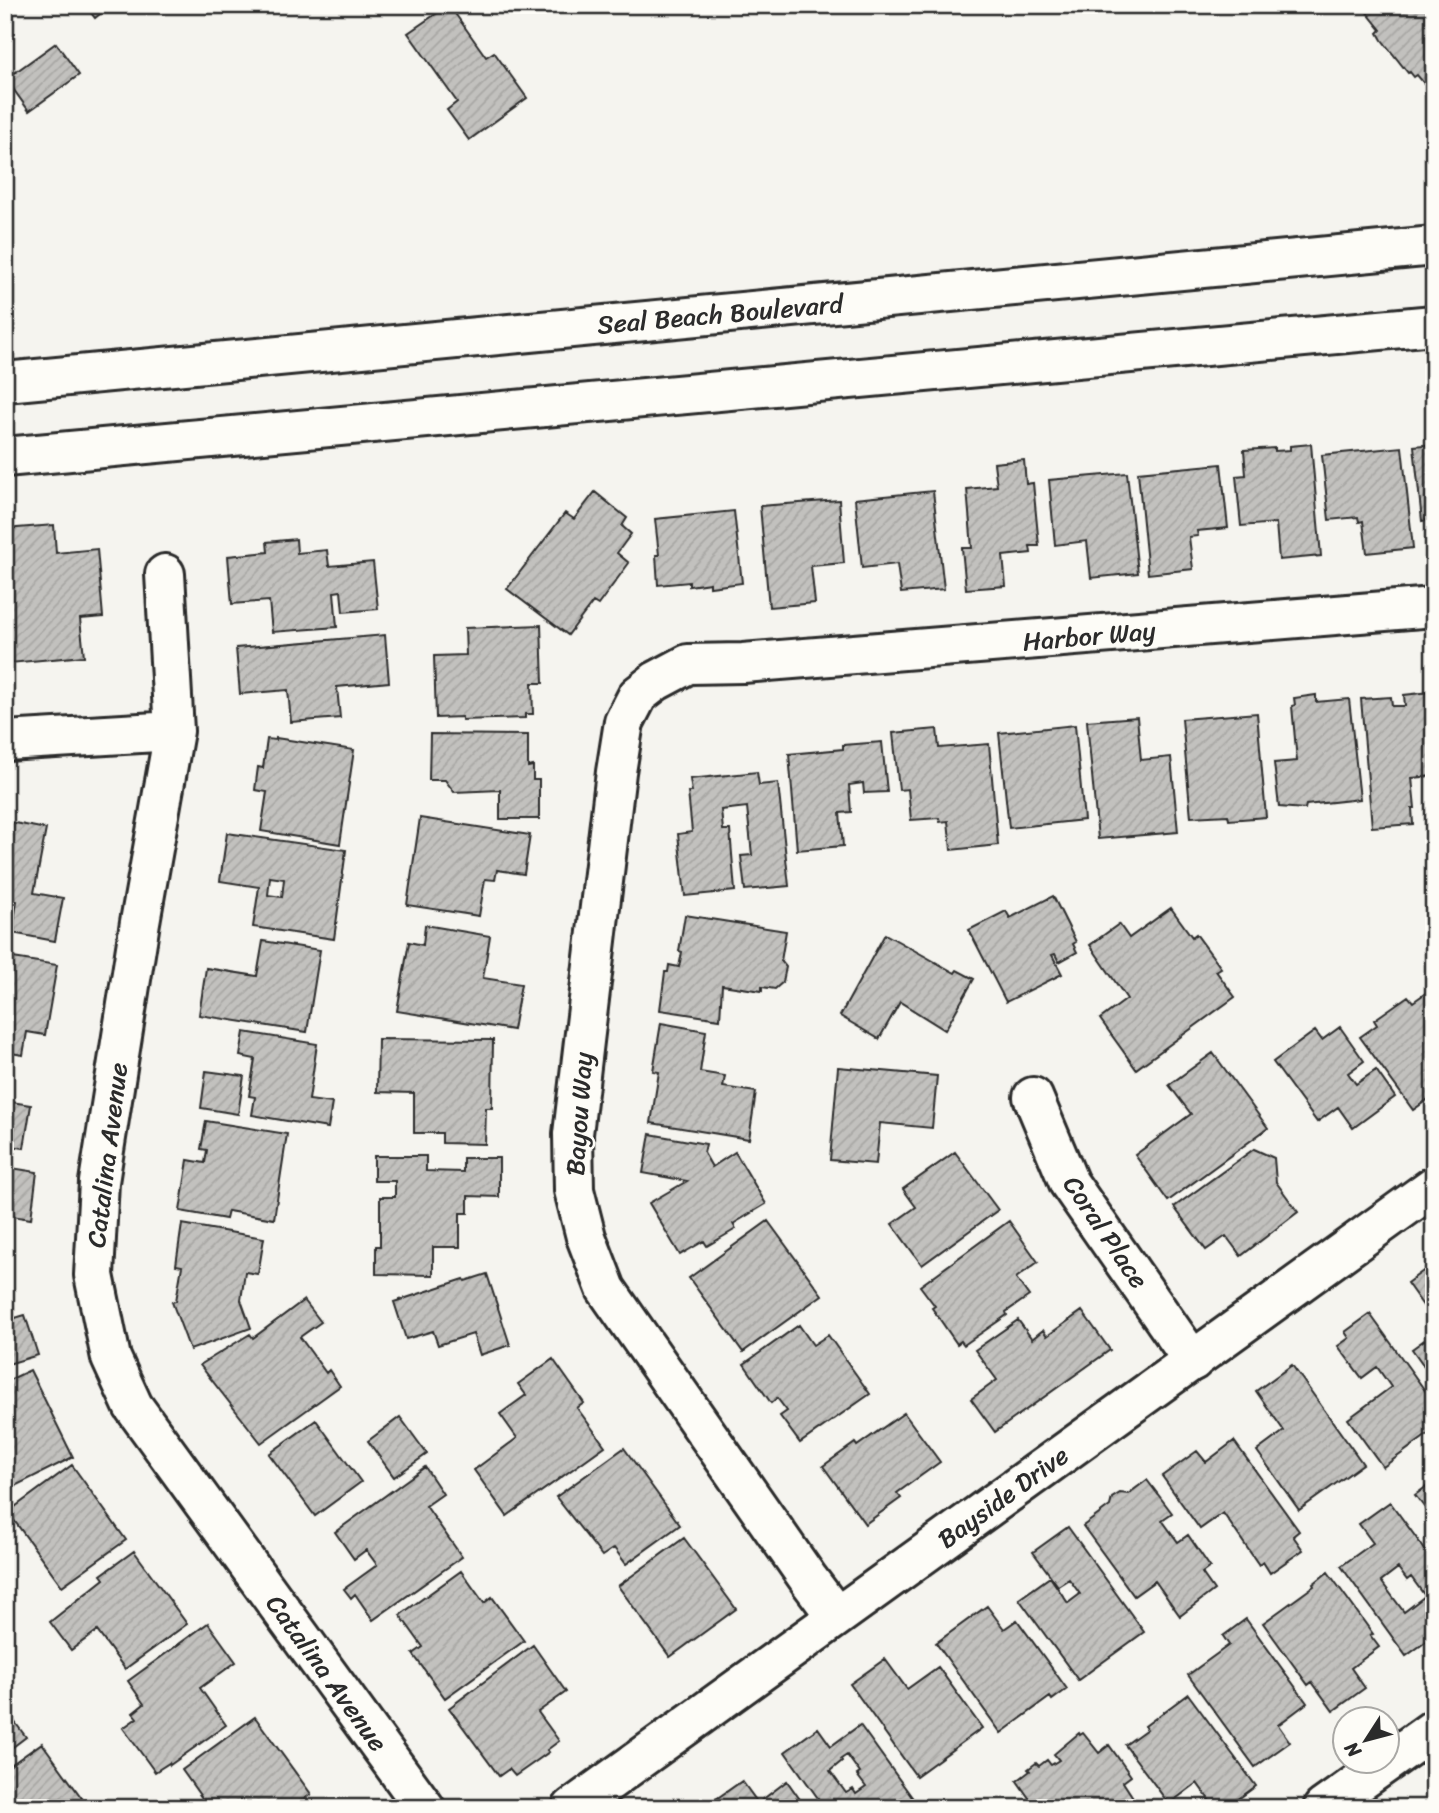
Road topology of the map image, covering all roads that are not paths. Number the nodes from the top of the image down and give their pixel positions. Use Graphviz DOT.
graph roads {
  1 [pos="1434,246"];
  2 [pos="1434,324"];
  3 [pos="5,382"];
  4 [pos="5,457"];
  5 [pos="165,574"];
  6 [pos="1434,607"];
  7 [pos="743,663"];
  8 [pos="174,731"];
  9 [pos="5,741"];
  10 [pos="1033,1097"];
  11 [pos="1434,1186"];
  12 [pos="1193,1360"];
  13 [pos="836,1616"];
  14 [pos="1434,1729"];
  15 [pos="425,1808"];
  16 [pos="572,1808"];
  17 [pos="1323,1808"];
  1 -- 3 [label="street, Seal Beach Boulevard"];
  2 -- 4 [label="street"];
  5 -- 8 [label="street, Catalina Avenue"];
  6 -- 7 [label="street, Harbor Way"];
  7 -- 13 [label="street, Bayou Way"];
  8 -- 9 [label="street"];
  8 -- 15 [label="street, Catalina Avenue"];
  10 -- 12 [label="street, Coral Place"];
  11 -- 12 [label="street, Bayside Drive"];
  12 -- 13 [label="street, Bayside Drive"];
  13 -- 16 [label="street, Bayside Drive"];
  14 -- 17 [label="street"];
}
